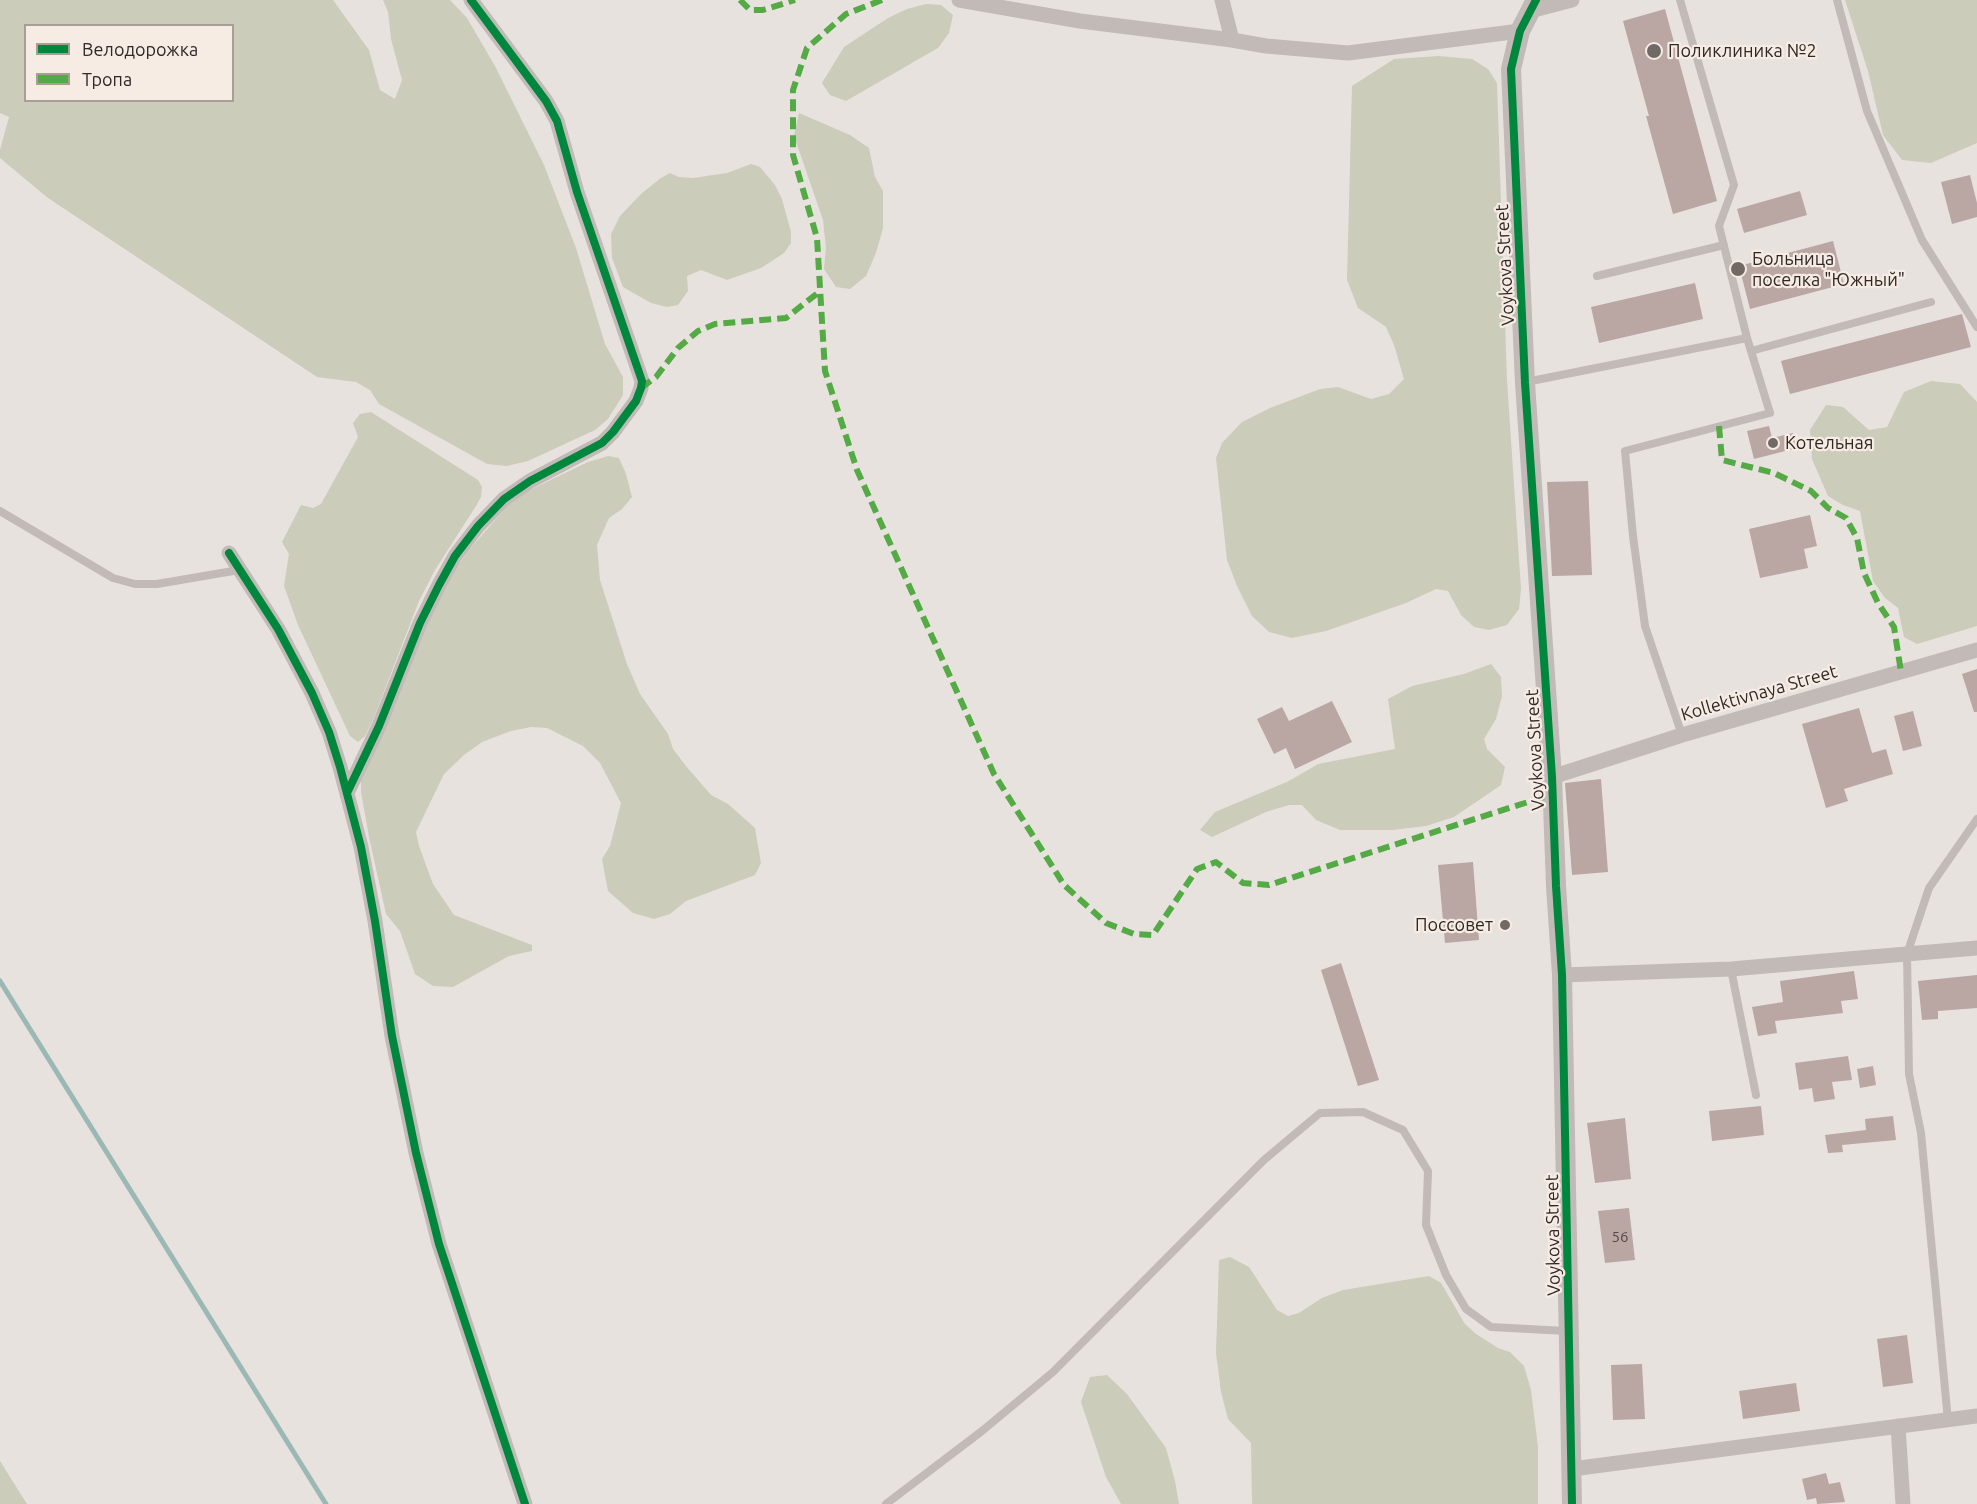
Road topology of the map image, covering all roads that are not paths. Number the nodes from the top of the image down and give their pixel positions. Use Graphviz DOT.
graph roads {
  1 [pos="471,0"];
  2 [pos="959,0"];
  3 [pos="963,0"];
  4 [pos="1222,0"];
  5 [pos="1572,0"];
  6 [pos="1680,0"];
  7 [pos="1837,0"];
  8 [pos="1533,6"];
  9 [pos="1520,31"];
  10 [pos="1232,40"];
  11 [pos="1724,244"];
  12 [pos="1597,276"];
  13 [pos="1930,302"];
  14 [pos="1977,327"];
  15 [pos="1747,338"];
  16 [pos="1750,351"];
  17 [pos="1525,383"];
  18 [pos="0,511"];
  19 [pos="229,553"];
  20 [pos="241,570"];
  21 [pos="1977,650"];
  22 [pos="1682,735"];
  23 [pos="1552,777"];
  24 [pos="347,793"];
  25 [pos="1977,819"];
  26 [pos="1977,948"];
  27 [pos="1907,954"];
  28 [pos="1731,969"];
  29 [pos="1562,975"];
  30 [pos="1755,1095"];
  31 [pos="1570,1331"];
  32 [pos="1977,1416"];
  33 [pos="1948,1421"];
  34 [pos="1898,1426"];
  35 [pos="1572,1469"];
  36 [pos="525,1504"];
  37 [pos="886,1504"];
  38 [pos="1572,1504"];
  39 [pos="1904,1504"];
  1 -- 24 [label="street"];
  2 -- 3 [label="street"];
  3 -- 10 [label="street"];
  4 -- 10 [label="street"];
  5 -- 8 [label="street"];
  6 -- 11 [label="lane"];
  7 -- 14 [label="lane"];
  8 -- 9 [label="street, Voykova Street"];
  9 -- 10 [label="street"];
  9 -- 17 [label="street, Voykova Street"];
  11 -- 12 [label="lane"];
  11 -- 15 [label="lane"];
  13 -- 16 [label="lane"];
  15 -- 16 [label="lane"];
  15 -- 17 [label="lane"];
  16 -- 22 [label="lane"];
  17 -- 23 [label="street, Voykova Street"];
  18 -- 20 [label="lane"];
  19 -- 20 [label="street"];
  20 -- 24 [label="street"];
  21 -- 22 [label="street, Kollektivnaya Street"];
  22 -- 23 [label="street, Kollektivnaya Street"];
  23 -- 29 [label="street, Voykova Street"];
  24 -- 36 [label="street"];
  25 -- 27 [label="lane"];
  26 -- 27 [label="street"];
  27 -- 28 [label="street"];
  27 -- 33 [label="lane"];
  28 -- 29 [label="street"];
  28 -- 30 [label="lane"];
  29 -- 31 [label="street, Voykova Street"];
  31 -- 35 [label="street, Voykova Street"];
  31 -- 37 [label="lane"];
  32 -- 33 [label="street"];
  33 -- 34 [label="street"];
  34 -- 35 [label="street"];
  34 -- 39 [label="street"];
  35 -- 38 [label="street, Voykova Street"];
}
